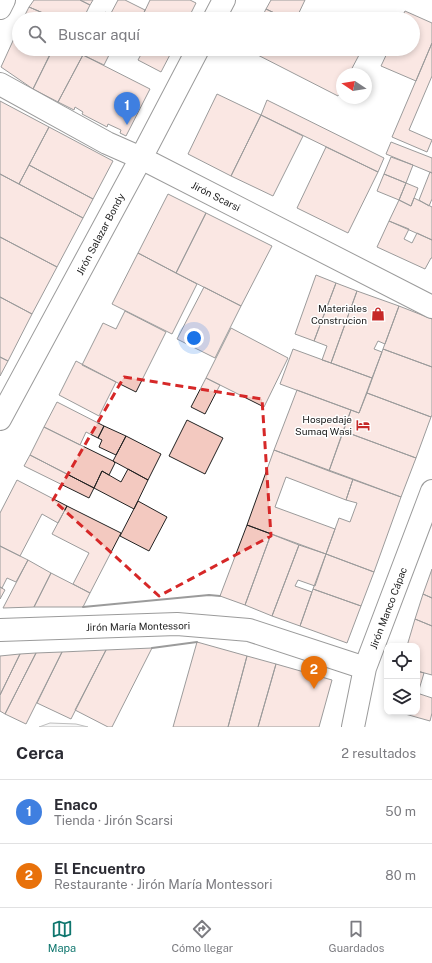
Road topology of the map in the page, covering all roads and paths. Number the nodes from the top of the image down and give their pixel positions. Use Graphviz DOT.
graph roads {
  1 [pos="4,0"];
  2 [pos="224,0"];
  3 [pos="0,8"];
  4 [pos="218,12"];
  5 [pos="194,56"];
  6 [pos="0,84"];
  7 [pos="141,158"];
  8 [pos="432,307"];
  9 [pos="0,419"];
  10 [pos="432,491"];
  11 [pos="0,630"];
  12 [pos="365,668"];
  13 [pos="354,727"];
  1 -- 3 [label="street"];
  2 -- 4 [label="street"];
  5 -- 7 [label="street, Jirón Salazar Bondy"];
  6 -- 7 [label="street, Jirón Scarsi"];
  7 -- 8 [label="street, Jirón Scarsi"];
  7 -- 9 [label="street, Jirón Salazar Bondy"];
  10 -- 12 [label="street, Jirón Manco Cápac"];
  11 -- 12 [label="street, Jirón María Montessori"];
  12 -- 13 [label="street, Jirón Manco Cápac"];
}
